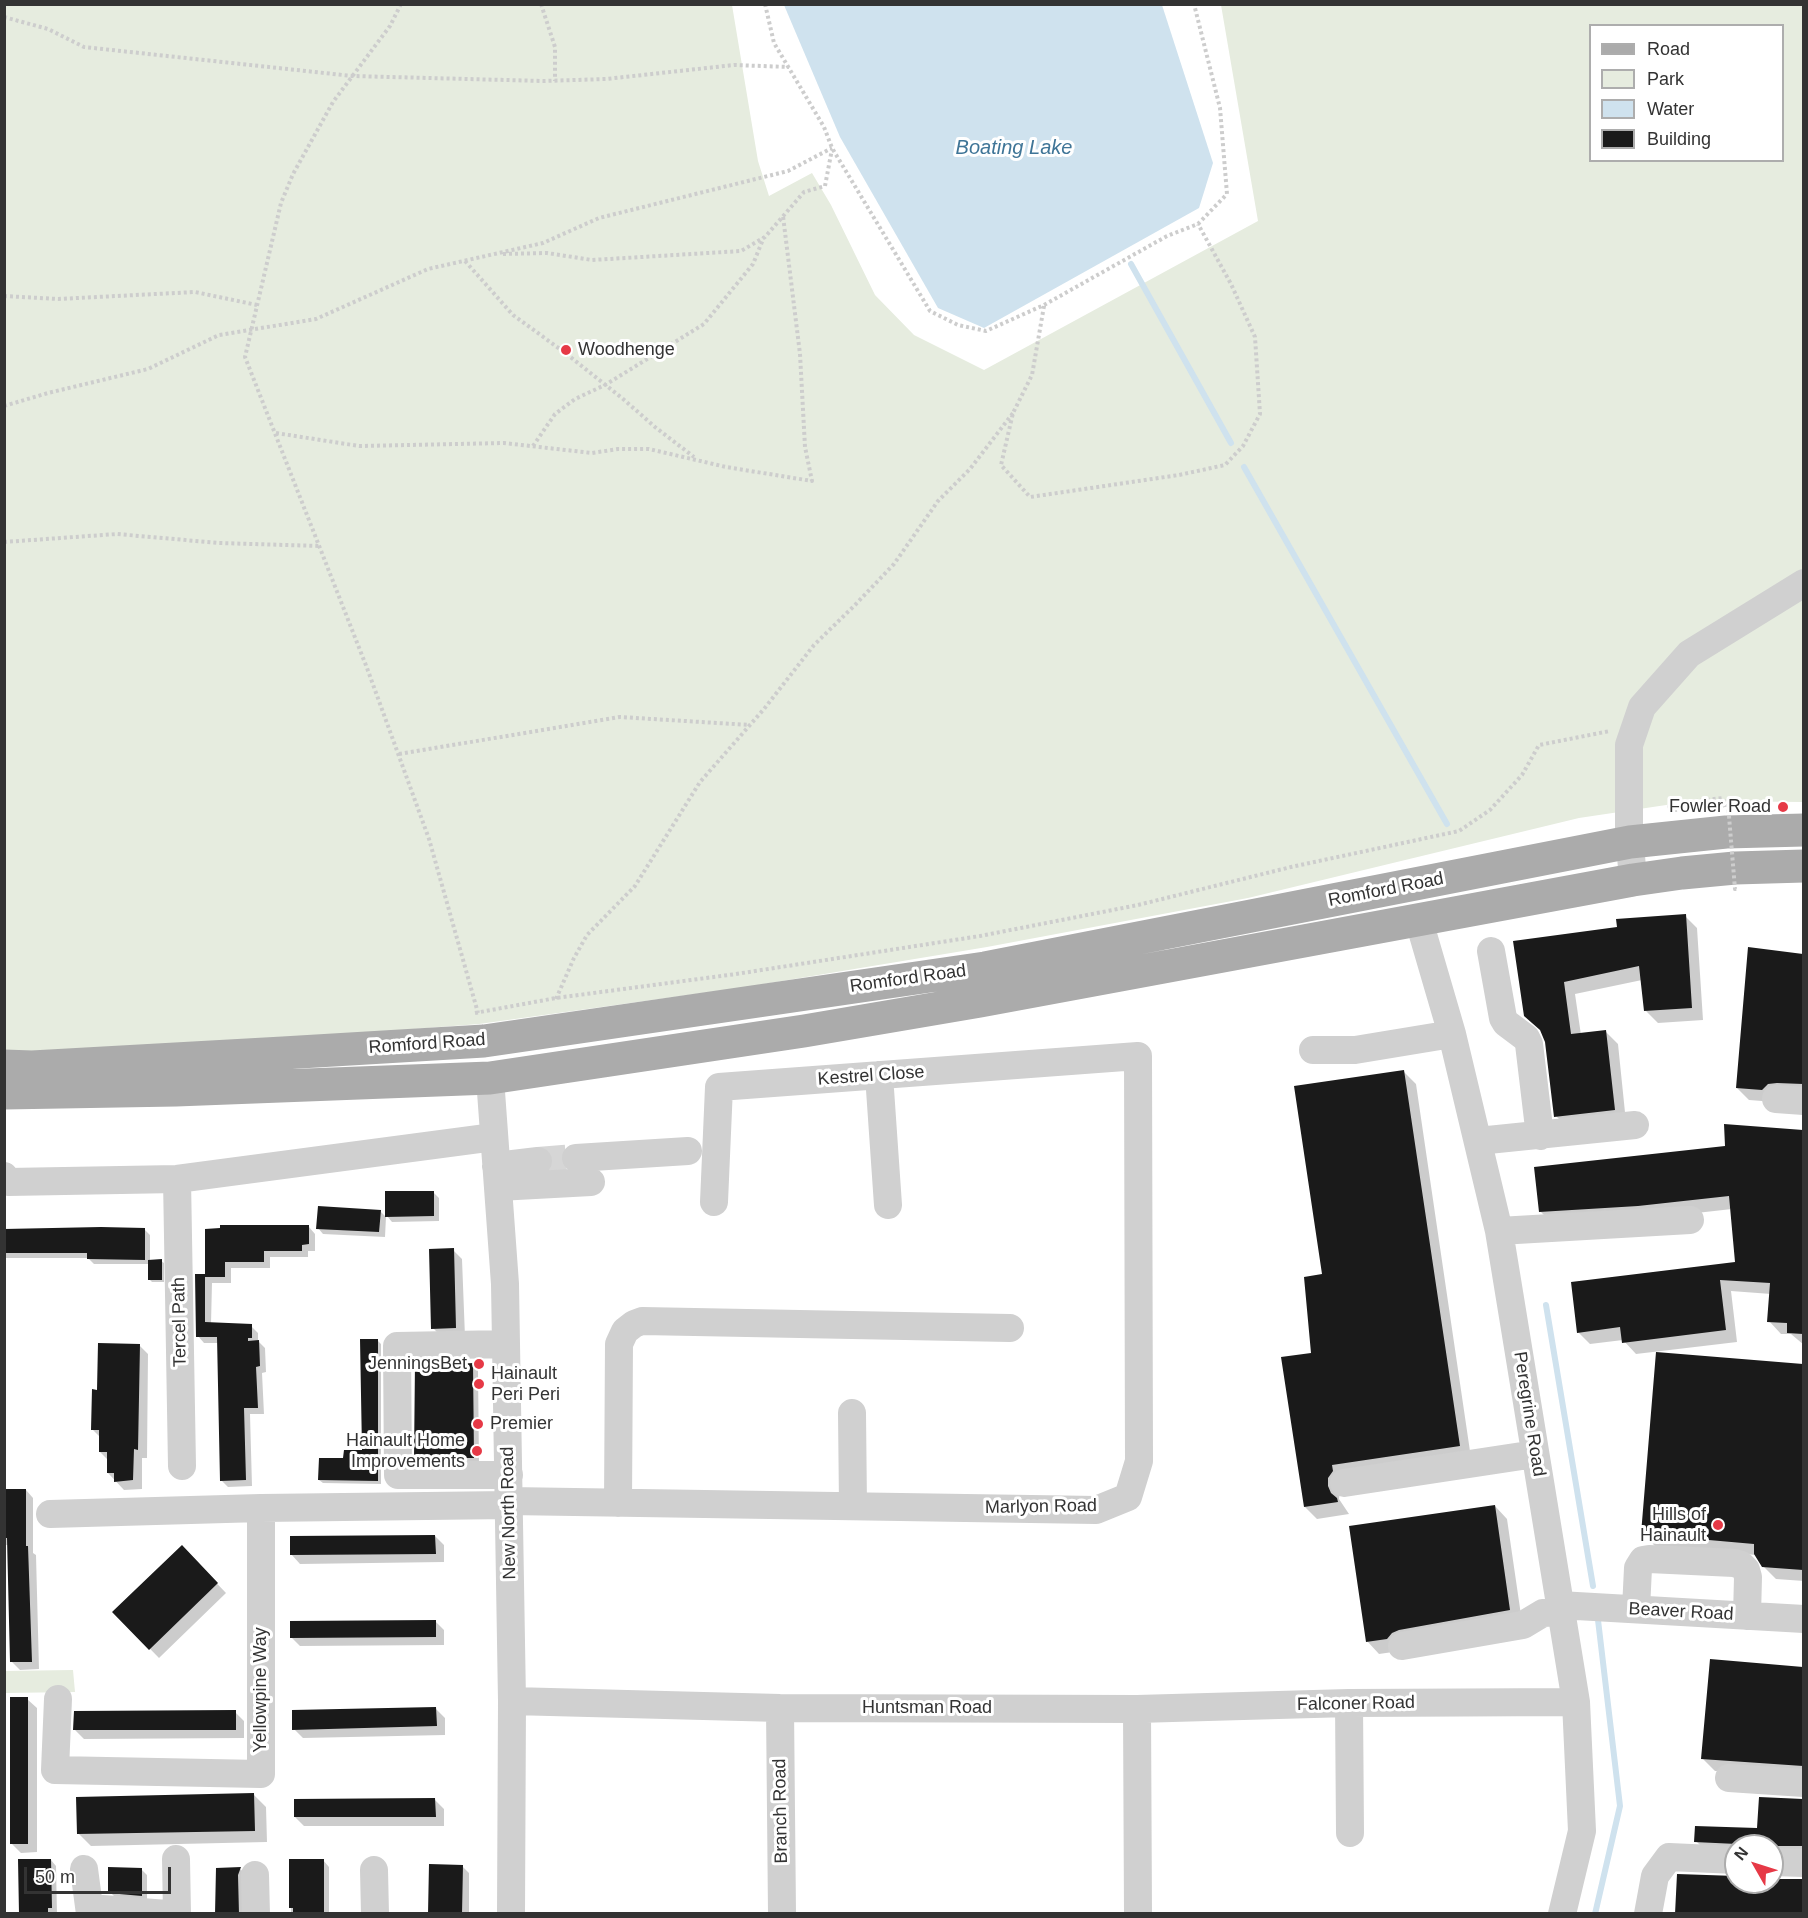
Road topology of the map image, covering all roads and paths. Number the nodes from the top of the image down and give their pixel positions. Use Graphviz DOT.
graph roads {
  1 [pos="401,4"];
  2 [pos="541,4"];
  3 [pos="765,4"];
  4 [pos="1194,4"];
  5 [pos="4,17"];
  6 [pos="789,67"];
  7 [pos="352,76"];
  8 [pos="555,81"];
  9 [pos="832,148"];
  10 [pos="783,216"];
  11 [pos="1198,224"];
  12 [pos="765,237"];
  13 [pos="493,255"];
  14 [pos="465,261"];
  15 [pos="4,296"];
  16 [pos="257,305"];
  17 [pos="1044,305"];
  18 [pos="251,330"];
  19 [pos="605,385"];
  20 [pos="4,406"];
  21 [pos="1013,413"];
  22 [pos="275,432"];
  23 [pos="532,446"];
  24 [pos="697,459"];
  25 [pos="4,542"];
  26 [pos="320,546"];
  27 [pos="1803,583"];
  28 [pos="750,725"];
  29 [pos="1635,726"];
  30 [pos="399,754"];
  31 [pos="1725,807"];
  32 [pos="1803,830"];
  33 [pos="1630,842"];
  34 [pos="1803,866"];
  35 [pos="1633,880"];
  36 [pos="1739,889"];
  37 [pos="1419,921"];
  38 [pos="1491,951"];
  39 [pos="556,998"];
  40 [pos="481,1027"];
  41 [pos="549,1031"];
  42 [pos="1452,1034"];
  43 [pos="1313,1050"];
  44 [pos="1138,1056"];
  45 [pos="4,1066"];
  46 [pos="879,1075"];
  47 [pos="490,1078"];
  48 [pos="4,1093"];
  49 [pos="1635,1125"];
  50 [pos="1540,1136"];
  51 [pos="494,1137"];
  52 [pos="1478,1141"];
  53 [pos="688,1151"];
  54 [pos="576,1158"];
  55 [pos="538,1161"];
  56 [pos="4,1176"];
  57 [pos="497,1176"];
  58 [pos="177,1179"];
  59 [pos="591,1182"];
  60 [pos="714,1202"];
  61 [pos="888,1205"];
  62 [pos="1690,1220"];
  63 [pos="1499,1231"];
  64 [pos="1010,1328"];
  65 [pos="507,1344"];
  66 [pos="852,1413"];
  67 [pos="1535,1454"];
  68 [pos="182,1466"];
  69 [pos="1344,1483"];
  70 [pos="509,1494"];
  71 [pos="618,1503"];
  72 [pos="853,1506"];
  73 [pos="261,1508"];
  74 [pos="50,1514"];
  75 [pos="1560,1609"];
  76 [pos="1636,1609"];
  77 [pos="1747,1616"];
  78 [pos="1803,1619"];
  79 [pos="1402,1646"];
  80 [pos="58,1699"];
  81 [pos="512,1701"];
  82 [pos="1576,1702"];
  83 [pos="1349,1703"];
  84 [pos="780,1708"];
  85 [pos="1137,1708"];
  86 [pos="1729,1778"];
  87 [pos="1803,1783"];
  88 [pos="1350,1833"];
  89 [pos="176,1859"];
  90 [pos="1724,1859"];
  91 [pos="1784,1862"];
  92 [pos="1803,1863"];
  93 [pos="84,1869"];
  94 [pos="374,1870"];
  95 [pos="255,1875"];
  96 [pos="90,1911"];
  97 [pos="166,1914"];
  98 [pos="177,1914"];
  99 [pos="256,1914"];
  100 [pos="375,1914"];
  101 [pos="512,1914"];
  102 [pos="782,1914"];
  103 [pos="1138,1914"];
  104 [pos="1562,1914"];
  105 [pos="1648,1914"];
  1 -- 7 [label="path"];
  2 -- 8 [label="path"];
  3 -- 6 [label="path"];
  4 -- 11 [label="path"];
  5 -- 7 [label="path"];
  6 -- 8 [label="path"];
  6 -- 9 [label="path"];
  7 -- 8 [label="path"];
  7 -- 16 [label="path"];
  9 -- 10 [label="path"];
  9 -- 13 [label="path"];
  9 -- 17 [label="path"];
  10 -- 12 [label="path"];
  10 -- 24 [label="path"];
  11 -- 17 [label="path"];
  11 -- 21 [label="path"];
  12 -- 13 [label="path"];
  12 -- 19 [label="path"];
  13 -- 14 [label="path"];
  14 -- 18 [label="path"];
  14 -- 19 [label="path"];
  15 -- 16 [label="path"];
  16 -- 18 [label="path"];
  17 -- 21 [label="path"];
  18 -- 20 [label="path"];
  18 -- 22 [label="path"];
  19 -- 23 [label="path"];
  19 -- 24 [label="path"];
  21 -- 28 [label="path"];
  22 -- 23 [label="path"];
  22 -- 26 [label="path"];
  23 -- 24 [label="path"];
  25 -- 26 [label="path"];
  26 -- 30 [label="path"];
  27 -- 29 [label="street"];
  28 -- 30 [label="path"];
  28 -- 39 [label="path"];
  29 -- 33 [label="street"];
  29 -- 39 [label="path"];
  30 -- 40 [label="path"];
  31 -- 36 [label="path, bridge"];
  32 -- 33 [label="main road, Romford Road"];
  33 -- 35 [label="street"];
  33 -- 41 [label="main road, Romford Road"];
  34 -- 35 [label="main road, Romford Road"];
  35 -- 37 [label="main road, Romford Road"];
  37 -- 42 [label="street, Peregrine Road"];
  37 -- 47 [label="main road, Romford Road"];
  38 -- 50 [label="street"];
  39 -- 41 [label="path"];
  40 -- 41 [label="main road, Romford Road"];
  40 -- 45 [label="main road, Romford Road"];
  40 -- 47 [label="main road"];
  42 -- 43 [label="street"];
  42 -- 52 [label="street, Peregrine Road"];
  44 -- 46 [label="street, Kestrel Close"];
  44 -- 72 [label="street, Marlyon Road"];
  46 -- 60 [label="street, Kestrel Close"];
  46 -- 61 [label="street"];
  47 -- 48 [label="main road, Romford Road"];
  47 -- 51 [label="street, New North Road"];
  49 -- 50 [label="street"];
  50 -- 52 [label="street"];
  51 -- 57 [label="street, New North Road"];
  51 -- 58 [label="street"];
  52 -- 63 [label="street, Peregrine Road"];
  53 -- 54 [label="street"];
  55 -- 57 [label="street"];
  56 -- 58 [label="street"];
  57 -- 59 [label="street"];
  57 -- 65 [label="street, New North Road"];
  58 -- 68 [label="street, Tercel Path"];
  62 -- 63 [label="street"];
  63 -- 67 [label="street, Peregrine Road"];
  64 -- 71 [label="street"];
  65 -- 70 [label="street, New North Road"];
  65 -- 70 [label="street"];
  66 -- 72 [label="street"];
  67 -- 69 [label="street"];
  67 -- 75 [label="street, Peregrine Road"];
  70 -- 71 [label="street, Marlyon Road"];
  70 -- 73 [label="street"];
  70 -- 81 [label="street, New North Road"];
  71 -- 72 [label="street, Marlyon Road"];
  73 -- 74 [label="street"];
  73 -- 80 [label="street, Yellowpine Way"];
  75 -- 76 [label="street, Beaver Road"];
  75 -- 79 [label="street, Beaver Road"];
  75 -- 82 [label="street, Peregrine Road"];
  76 -- 77 [label="street, Beaver Road"];
  76 -- 77 [label="street"];
  77 -- 78 [label="street, Beaver Road"];
  81 -- 84 [label="street, Huntsman Road"];
  81 -- 101 [label="street, New North Road"];
  82 -- 83 [label="street, Falconer Road"];
  82 -- 104 [label="street, Peregrine Road"];
  83 -- 85 [label="street, Falconer Road"];
  83 -- 88 [label="street"];
  84 -- 85 [label="street, Huntsman Road"];
  84 -- 102 [label="street, Branch Road"];
  85 -- 103 [label="street"];
  86 -- 87 [label="street"];
  89 -- 98 [label="street"];
  90 -- 105 [label="street"];
  91 -- 92 [label="street"];
  93 -- 96 [label="street"];
  94 -- 100 [label="street"];
  95 -- 99 [label="street"];
  96 -- 97 [label="street"];
}
